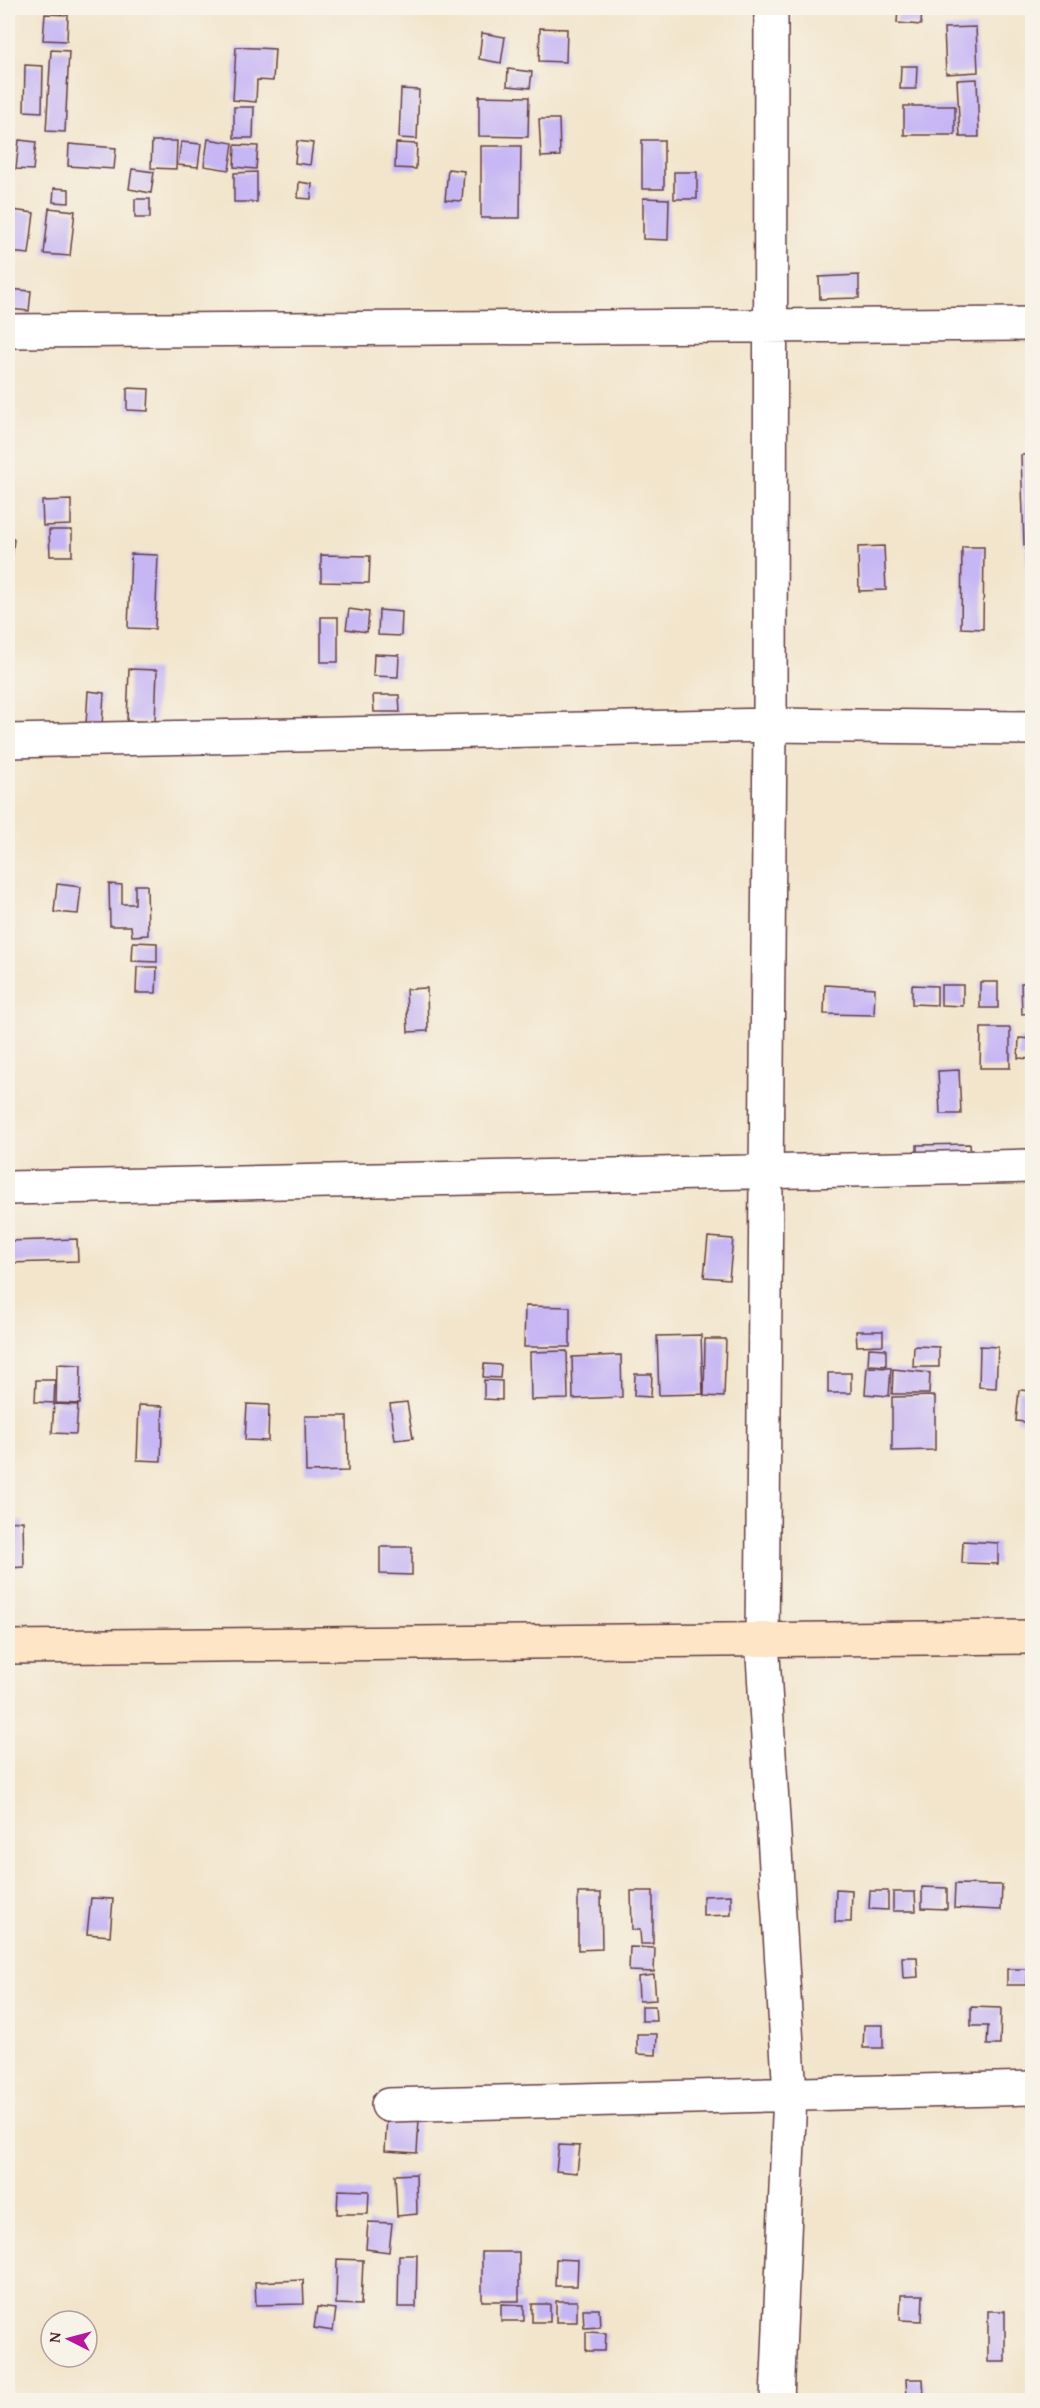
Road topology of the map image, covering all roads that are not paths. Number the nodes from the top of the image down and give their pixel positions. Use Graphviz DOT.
graph roads {
  1 [pos="771,8"];
  2 [pos="1032,324"];
  3 [pos="771,326"];
  4 [pos="8,330"];
  5 [pos="770,725"];
  6 [pos="1032,728"];
  7 [pos="8,741"];
  8 [pos="1032,1166"];
  9 [pos="767,1172"];
  10 [pos="8,1188"];
  11 [pos="1032,1637"];
  12 [pos="762,1640"];
  13 [pos="8,1647"];
  14 [pos="1032,2088"];
  15 [pos="790,2094"];
  16 [pos="388,2105"];
  17 [pos="777,2400"];
  1 -- 3 [label="street"];
  2 -- 3 [label="street"];
  3 -- 4 [label="street"];
  3 -- 5 [label="street"];
  5 -- 6 [label="street"];
  5 -- 7 [label="street"];
  5 -- 9 [label="street"];
  8 -- 9 [label="street"];
  9 -- 10 [label="street"];
  9 -- 12 [label="street"];
  11 -- 12 [label="street"];
  12 -- 13 [label="street"];
  12 -- 15 [label="street"];
  14 -- 15 [label="street"];
  15 -- 16 [label="street"];
  15 -- 17 [label="street"];
}
